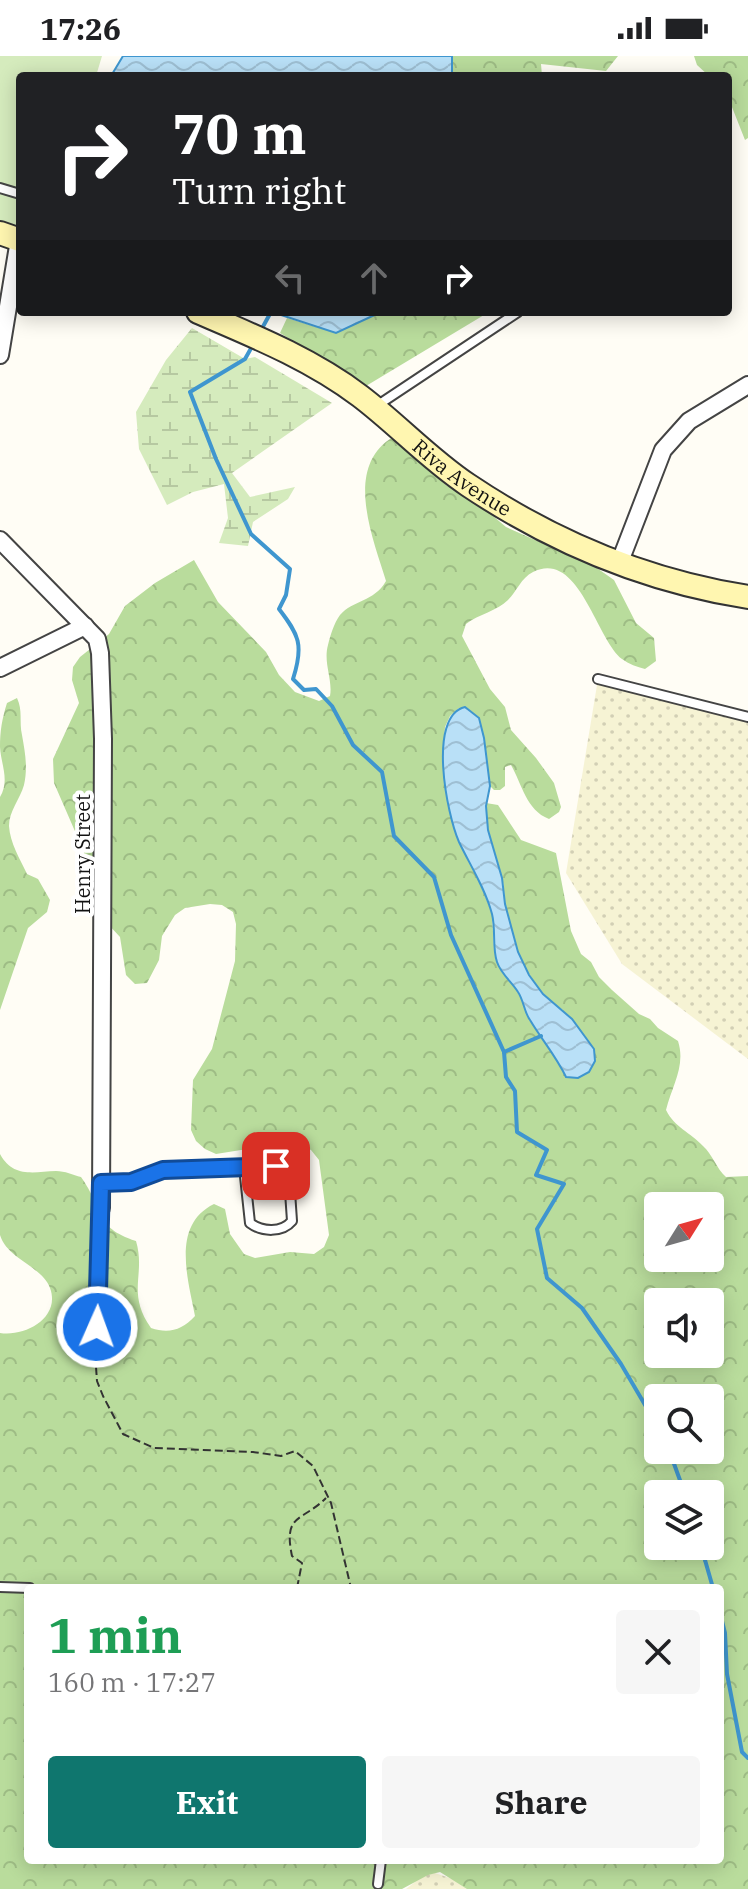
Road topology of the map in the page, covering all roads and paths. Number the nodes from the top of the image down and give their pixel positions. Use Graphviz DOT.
graph roads {
  1 [pos="13,238"];
  2 [pos="207,316"];
  3 [pos="512,316"];
  4 [pos="0,355"];
  5 [pos="748,385"];
  6 [pos="374,408"];
  7 [pos="0,540"];
  8 [pos="619,564"];
  9 [pos="748,597"];
  10 [pos="85,626"];
  11 [pos="0,668"];
  12 [pos="598,679"];
  13 [pos="748,717"];
  14 [pos="244,1167"];
  15 [pos="101,1183"];
  16 [pos="101,1208"];
  17 [pos="96,1357"];
  18 [pos="327,1496"];
  19 [pos="298,1584"];
  20 [pos="350,1584"];
  21 [pos="0,1587"];
  22 [pos="24,1588"];
  23 [pos="380,1864"];
  24 [pos="378,1884"];
  1 -- 4 [label="street"];
  2 -- 6 [label="street, Riva Avenue"];
  3 -- 6 [label="lane"];
  5 -- 8 [label="street"];
  6 -- 8 [label="street, Riva Avenue"];
  7 -- 10 [label="street, Henry Street"];
  8 -- 9 [label="street, Riva Avenue"];
  10 -- 11 [label="street"];
  10 -- 15 [label="street, Henry Street"];
  12 -- 13 [label="lane"];
  14 -- 14 [label="lane"];
  14 -- 15 [label="lane"];
  15 -- 16 [label="street, Henry Street"];
  16 -- 17 [label="lane"];
  17 -- 18 [label="path"];
  18 -- 19 [label="path"];
  18 -- 20 [label="path"];
  21 -- 22 [label="lane"];
  23 -- 24 [label="lane"];
}
